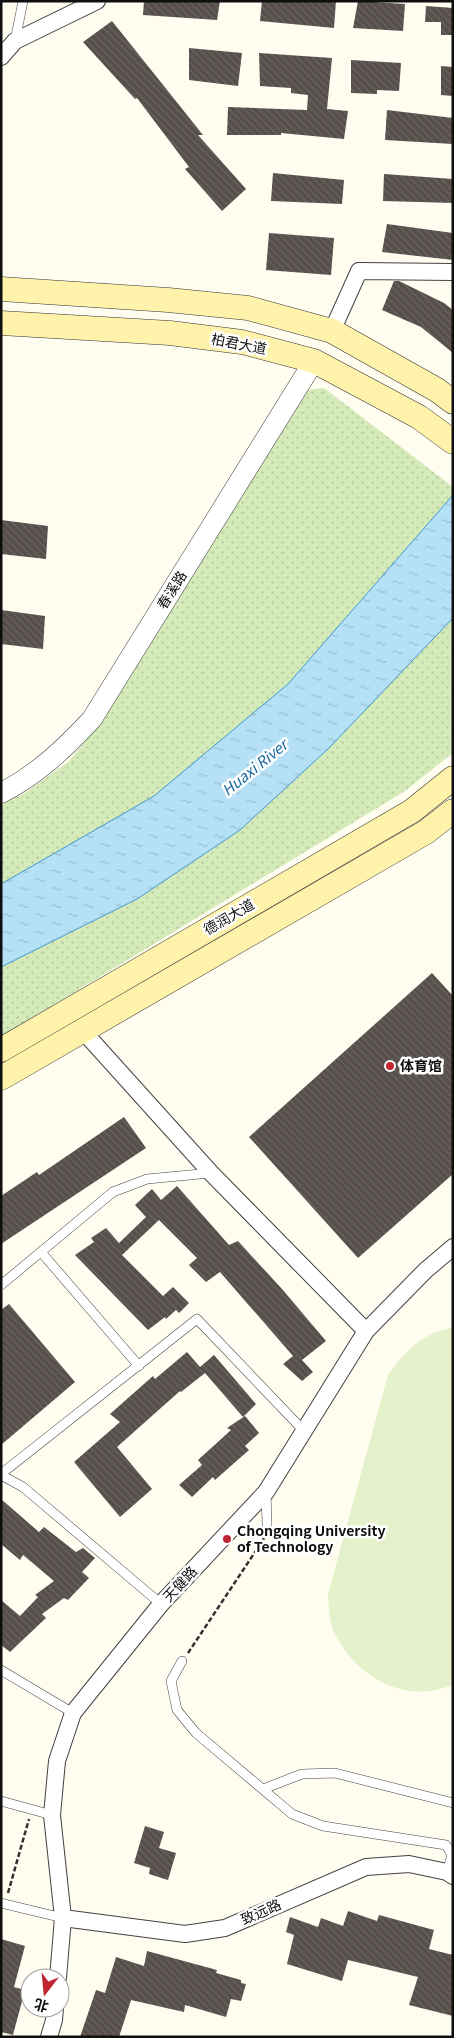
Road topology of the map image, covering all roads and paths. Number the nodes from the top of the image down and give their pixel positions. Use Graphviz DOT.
graph roads {
  1 [pos="23,1"];
  2 [pos="97,1"];
  3 [pos="15,41"];
  4 [pos="1,57"];
  5 [pos="453,272"];
  6 [pos="1,289"];
  7 [pos="1,323"];
  8 [pos="332,331"];
  9 [pos="314,361"];
  10 [pos="445,396"];
  11 [pos="453,442"];
  12 [pos="453,778"];
  13 [pos="1,793"];
  14 [pos="453,811"];
  15 [pos="83,1031"];
  16 [pos="1,1050"];
  17 [pos="1,1078"];
  18 [pos="212,1173"];
  19 [pos="453,1247"];
  20 [pos="41,1252"];
  21 [pos="1,1285"];
  22 [pos="366,1331"];
  23 [pos="138,1366"];
  24 [pos="304,1431"];
  25 [pos="1,1475"];
  26 [pos="266,1492"];
  27 [pos="267,1524"];
  28 [pos="161,1604"];
  29 [pos="182,1661"];
  30 [pos="1,1670"];
  31 [pos="73,1713"];
  32 [pos="263,1790"];
  33 [pos="1,1801"];
  34 [pos="453,1803"];
  35 [pos="31,1809"];
  36 [pos="52,1815"];
  37 [pos="450,1874"];
  38 [pos="3,1904"];
  39 [pos="63,1918"];
  40 [pos="59,1968"];
  41 [pos="54,2018"];
  42 [pos="49,2037"];
  1 -- 3 [label="lane"];
  2 -- 3 [label="street"];
  3 -- 4 [label="street"];
  5 -- 8 [label="street"];
  6 -- 8 [label="main road"];
  7 -- 9 [label="main road, 柏君大道"];
  8 -- 10 [label="main road"];
  9 -- 11 [label="main road, 柏君大道"];
  9 -- 13 [label="street, 春溪路"];
  12 -- 16 [label="main road, 德润大道"];
  14 -- 15 [label="main road, 德润大道"];
  15 -- 17 [label="main road, 德润大道"];
  15 -- 18 [label="street"];
  18 -- 20 [label="lane"];
  18 -- 22 [label="street"];
  19 -- 22 [label="street, 天健路"];
  20 -- 21 [label="lane"];
  20 -- 23 [label="lane"];
  22 -- 24 [label="street, 天健路"];
  23 -- 24 [label="lane"];
  23 -- 25 [label="lane"];
  24 -- 26 [label="street, 天健路"];
  25 -- 28 [label="lane"];
  26 -- 27 [label="lane"];
  26 -- 28 [label="street, 天健路"];
  27 -- 29 [label="path"];
  28 -- 31 [label="street, 天健路"];
  29 -- 32 [label="lane"];
  30 -- 31 [label="lane"];
  31 -- 36 [label="street, 天健路"];
  32 -- 34 [label="lane"];
  32 -- 37 [label="lane"];
  33 -- 35 [label="lane"];
  35 -- 36 [label="lane"];
  35 -- 38 [label="path"];
  36 -- 39 [label="street, 天健路"];
  37 -- 39 [label="street, 致远路"];
  38 -- 39 [label="lane"];
  39 -- 40 [label="street, 天健路"];
  41 -- 42 [label="street"];
}
